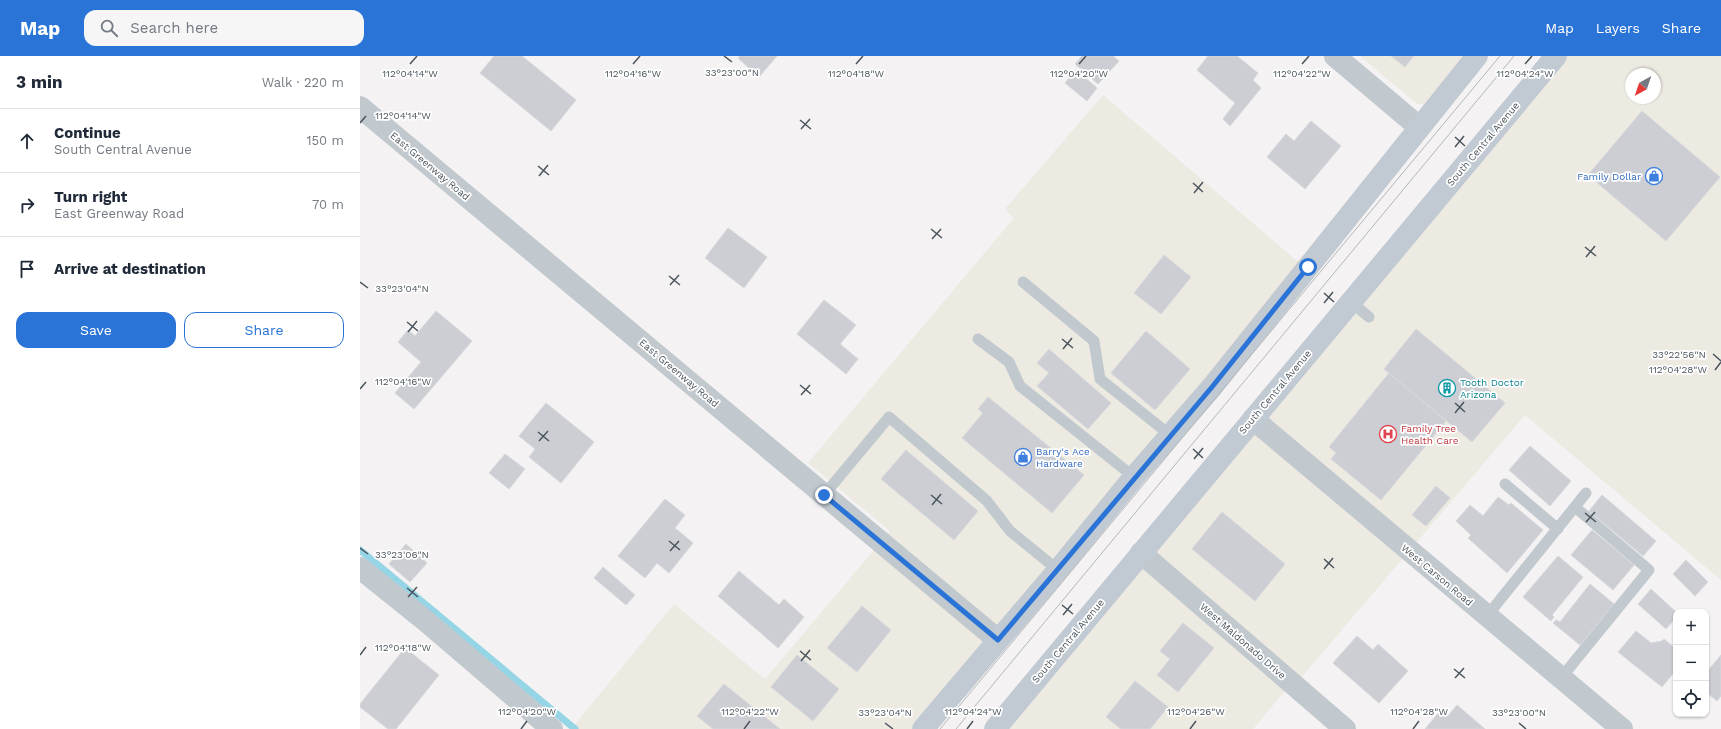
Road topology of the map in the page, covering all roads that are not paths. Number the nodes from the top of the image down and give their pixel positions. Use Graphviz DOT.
graph roads {
  1 [pos="1335,56"];
  2 [pos="1477,56"];
  3 [pos="1556,56"];
  4 [pos="360,107"];
  5 [pos="1419,127"];
  6 [pos="1023,282"];
  7 [pos="1350,302"];
  8 [pos="1369,317"];
  9 [pos="978,339"];
  10 [pos="1253,419"];
  11 [pos="1170,435"];
  12 [pos="1134,477"];
  13 [pos="1505,484"];
  14 [pos="1586,494"];
  15 [pos="824,495"];
  16 [pos="1575,507"];
  17 [pos="1558,529"];
  18 [pos="1141,553"];
  19 [pos="360,568"];
  20 [pos="1058,570"];
  21 [pos="1487,616"];
  22 [pos="998,640"];
  23 [pos="1561,678"];
  24 [pos="1000,727"];
  25 [pos="552,729"];
  26 [pos="923,729"];
  27 [pos="1345,729"];
  28 [pos="1622,729"];
  1 -- 5 [label="street"];
  2 -- 5 [label="main road"];
  3 -- 7 [label="main road, South Central Avenue"];
  4 -- 15 [label="street, East Greenway Road"];
  5 -- 11 [label="main road"];
  6 -- 11 [label="lane"];
  7 -- 8 [label="lane"];
  7 -- 10 [label="main road, South Central Avenue"];
  9 -- 12 [label="lane"];
  10 -- 18 [label="main road, South Central Avenue"];
  10 -- 21 [label="street, West Carson Road"];
  11 -- 12 [label="main road"];
  12 -- 20 [label="main road"];
  13 -- 17 [label="lane"];
  14 -- 16 [label="lane"];
  15 -- 20 [label="lane"];
  15 -- 22 [label="street, East Greenway Road"];
  16 -- 17 [label="lane"];
  16 -- 23 [label="lane"];
  17 -- 21 [label="lane"];
  18 -- 24 [label="main road, South Central Avenue"];
  18 -- 27 [label="street, West Maldonado Drive"];
  19 -- 25 [label="street"];
  20 -- 22 [label="main road"];
  21 -- 23 [label="street, West Carson Road"];
  22 -- 26 [label="main road"];
  23 -- 28 [label="street, West Carson Road"];
}
